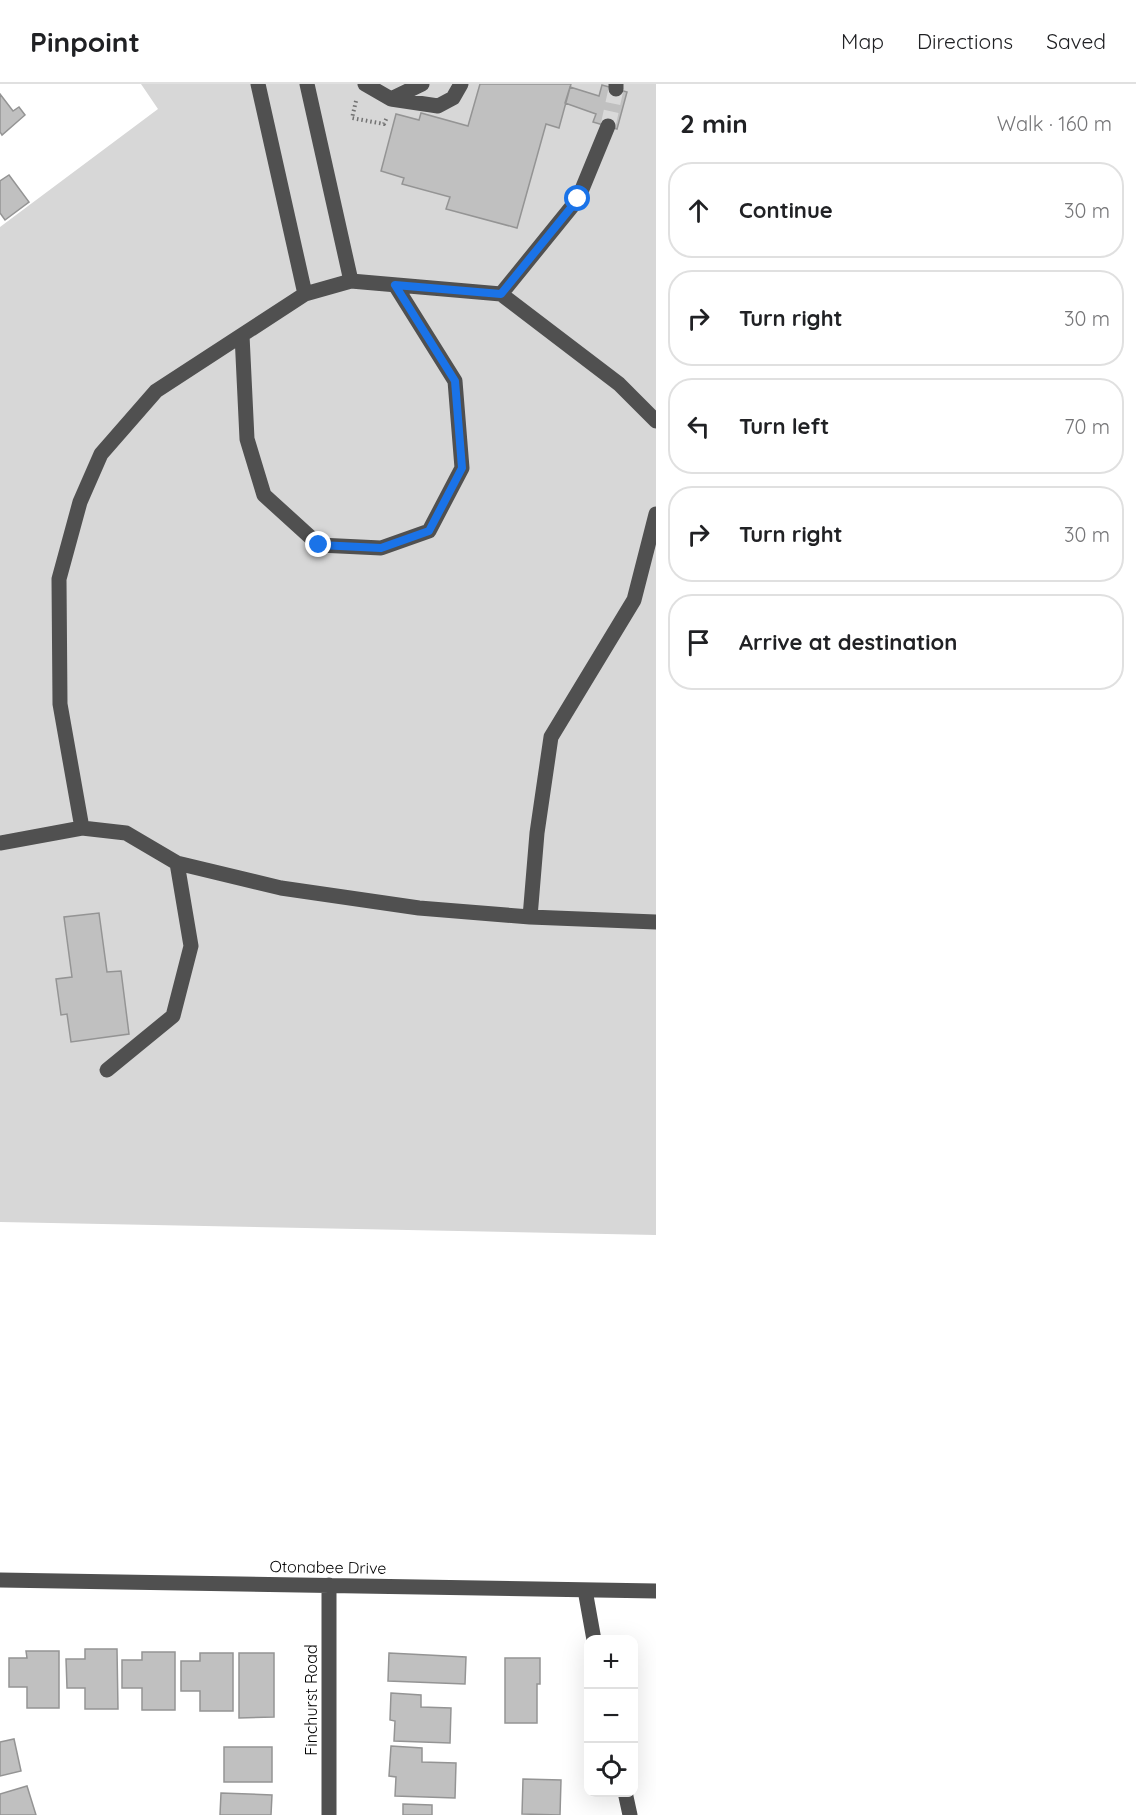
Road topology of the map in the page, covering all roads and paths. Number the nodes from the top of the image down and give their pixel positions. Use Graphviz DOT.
graph roads {
  1 [pos="258,84"];
  2 [pos="307,84"];
  3 [pos="365,84"];
  4 [pos="422,84"];
  5 [pos="461,84"];
  6 [pos="391,99"];
  7 [pos="608,126"];
  8 [pos="351,281"];
  9 [pos="395,285"];
  10 [pos="305,294"];
  11 [pos="501,294"];
  12 [pos="242,335"];
  13 [pos="656,421"];
  14 [pos="656,514"];
  15 [pos="82,828"];
  16 [pos="0,843"];
  17 [pos="177,863"];
  18 [pos="530,917"];
  19 [pos="656,922"];
  20 [pos="107,1070"];
  21 [pos="0,1580"];
  22 [pos="329,1585"];
  23 [pos="585,1590"];
  24 [pos="656,1591"];
  25 [pos="593,1635"];
  26 [pos="626,1797"];
  27 [pos="329,1815"];
  28 [pos="630,1815"];
  1 -- 10 [label="street"];
  2 -- 8 [label="street"];
  3 -- 6 [label="street"];
  4 -- 6 [label="street"];
  5 -- 6 [label="street"];
  7 -- 11 [label="street"];
  8 -- 9 [label="street"];
  8 -- 10 [label="street"];
  9 -- 11 [label="street"];
  9 -- 12 [label="street"];
  10 -- 12 [label="street"];
  11 -- 13 [label="street"];
  12 -- 15 [label="street"];
  14 -- 18 [label="street"];
  15 -- 16 [label="street"];
  15 -- 17 [label="street"];
  17 -- 18 [label="street"];
  17 -- 20 [label="street"];
  18 -- 19 [label="street"];
  21 -- 22 [label="street, Otonabee Drive"];
  22 -- 23 [label="street, Otonabee Drive"];
  22 -- 27 [label="street, Finchurst Road"];
  23 -- 24 [label="street, Otonabee Drive"];
  23 -- 25 [label="street"];
  26 -- 28 [label="street"];
}
